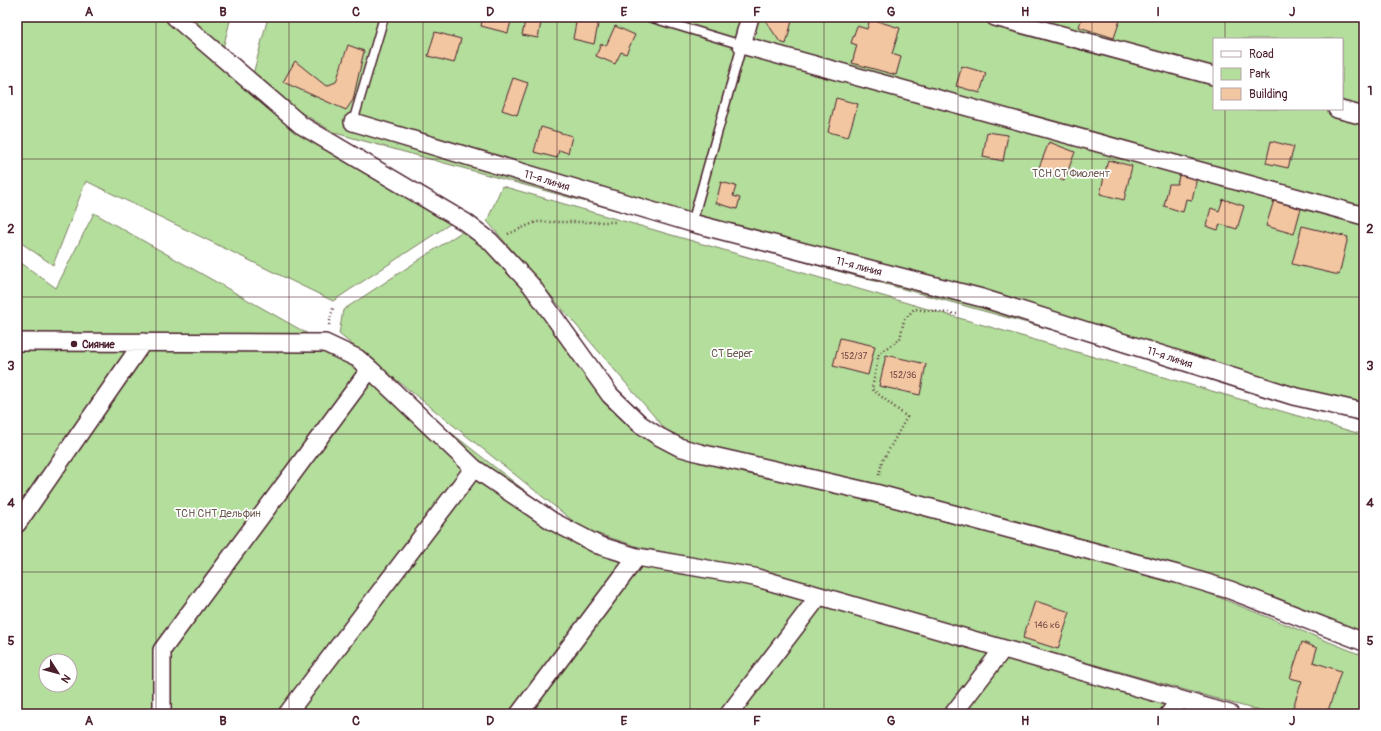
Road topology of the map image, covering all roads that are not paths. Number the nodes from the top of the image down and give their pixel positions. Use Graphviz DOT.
graph roads {
  1 [pos="175,17"];
  2 [pos="384,17"];
  3 [pos="649,17"];
  4 [pos="750,17"];
  5 [pos="996,17"];
  6 [pos="742,45"];
  7 [pos="1213,76"];
  8 [pos="1341,110"];
  9 [pos="1364,116"];
  10 [pos="353,122"];
  11 [pos="1364,216"];
  12 [pos="692,223"];
  13 [pos="17,342"];
  14 [pos="143,342"];
  15 [pos="370,369"];
  16 [pos="1364,412"];
  17 [pos="474,468"];
  18 [pos="17,524"];
  19 [pos="637,557"];
  20 [pos="819,596"];
  21 [pos="1364,642"];
  22 [pos="1003,649"];
  23 [pos="1180,700"];
  24 [pos="162,714"];
  25 [pos="287,714"];
  26 [pos="519,714"];
  27 [pos="730,714"];
  28 [pos="953,714"];
  29 [pos="1169,714"];
  30 [pos="1230,714"];
  1 -- 21 [label="street"];
  2 -- 10 [label="lane"];
  3 -- 6 [label="lane"];
  4 -- 6 [label="street"];
  5 -- 7 [label="street"];
  6 -- 11 [label="street"];
  6 -- 12 [label="lane"];
  8 -- 9 [label="street"];
  10 -- 12 [label="street, 11-я линия"];
  12 -- 16 [label="street, 11-я линия"];
  13 -- 14 [label="street"];
  14 -- 15 [label="street"];
  14 -- 18 [label="street"];
  15 -- 17 [label="street"];
  15 -- 24 [label="street"];
  17 -- 19 [label="street"];
  17 -- 25 [label="street"];
  19 -- 20 [label="street"];
  19 -- 26 [label="street"];
  20 -- 22 [label="street"];
  20 -- 27 [label="street"];
  22 -- 23 [label="street"];
  22 -- 28 [label="street"];
  23 -- 29 [label="street"];
  23 -- 30 [label="street"];
}
